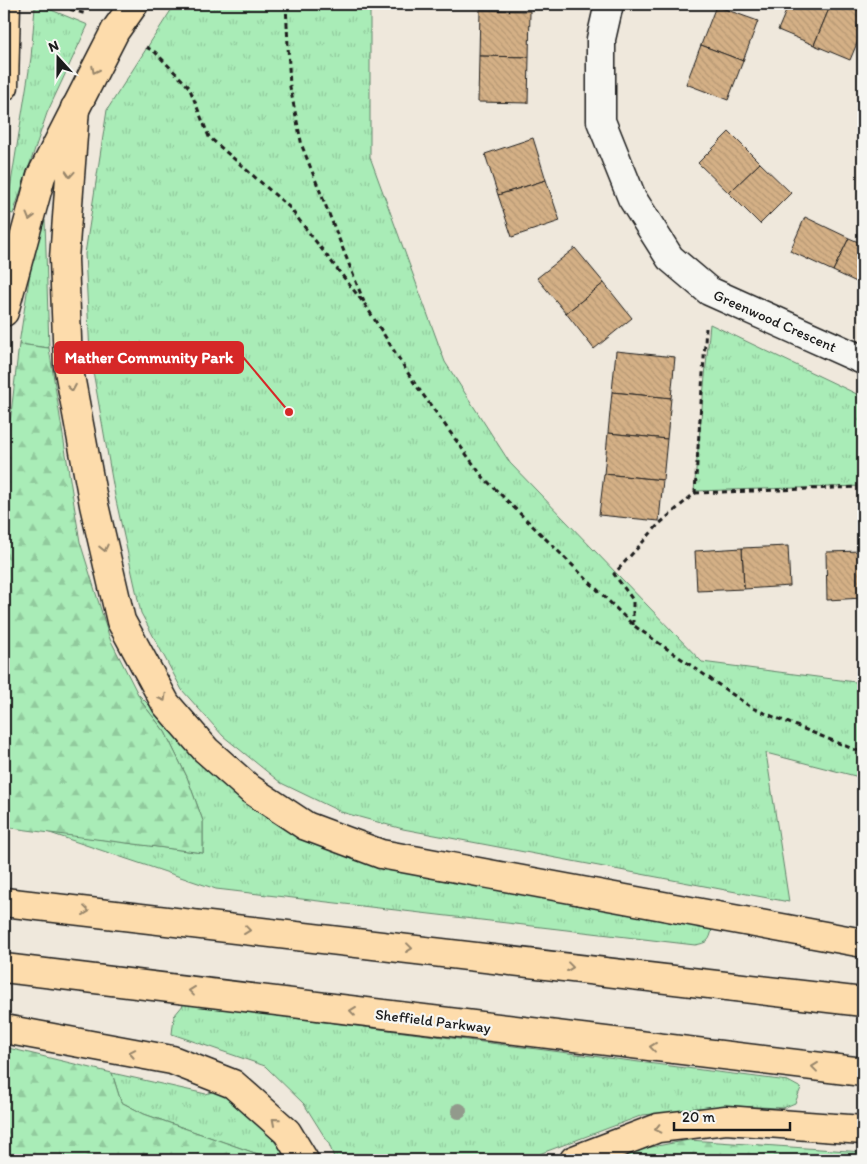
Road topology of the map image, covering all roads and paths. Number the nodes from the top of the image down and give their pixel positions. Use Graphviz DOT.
graph roads {
  1 [pos="6,4"];
  2 [pos="53,4"];
  3 [pos="134,4"];
  4 [pos="286,4"];
  5 [pos="609,4"];
  6 [pos="115,31"];
  7 [pos="5,48"];
  8 [pos="4,86"];
  9 [pos="75,108"];
  10 [pos="709,292"];
  11 [pos="366,306"];
  12 [pos="4,312"];
  13 [pos="863,360"];
  14 [pos="863,487"];
  15 [pos="695,492"];
  16 [pos="633,625"];
  17 [pos="863,753"];
  18 [pos="4,902"];
  19 [pos="863,943"];
  20 [pos="16,969"];
  21 [pos="863,1002"];
  22 [pos="11,1030"];
  23 [pos="863,1072"];
  24 [pos="863,1130"];
  25 [pos="304,1160"];
  26 [pos="574,1160"];
  1 -- 7 [label="highway"];
  2 -- 6 [label="path"];
  3 -- 6 [label="highway"];
  4 -- 11 [label="path"];
  5 -- 10 [label="street, Greenwood Crescent"];
  6 -- 9 [label="highway, one-way"];
  6 -- 11 [label="path"];
  7 -- 8 [label="highway"];
  9 -- 12 [label="highway, one-way"];
  9 -- 19 [label="highway, one-way"];
  10 -- 13 [label="street, Greenwood Crescent"];
  10 -- 15 [label="path"];
  11 -- 16 [label="path"];
  14 -- 15 [label="path"];
  15 -- 16 [label="path"];
  16 -- 17 [label="path"];
  18 -- 21 [label="highway, one-way"];
  23 -- 20 [label="highway, Sheffield Parkway, one-way"];
  25 -- 22 [label="highway, one-way"];
  24 -- 26 [label="highway, one-way"];
}
